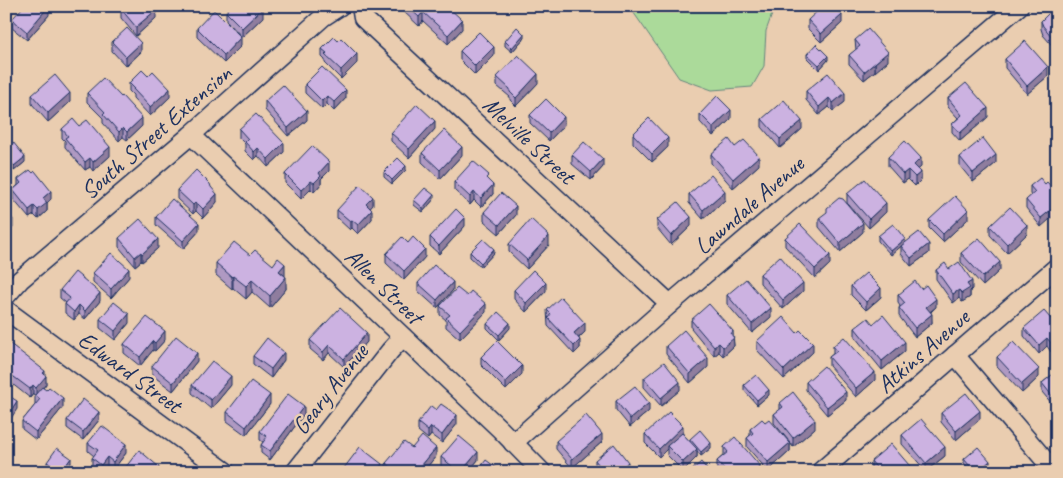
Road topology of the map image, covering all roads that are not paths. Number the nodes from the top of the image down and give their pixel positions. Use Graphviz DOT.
graph roads {
  1 [pos="340,6"];
  2 [pos="361,6"];
  3 [pos="1019,6"];
  4 [pos="191,136"];
  5 [pos="1057,267"];
  6 [pos="6,296"];
  7 [pos="670,304"];
  8 [pos="6,310"];
  9 [pos="403,337"];
  10 [pos="955,355"];
  11 [pos="513,443"];
  12 [pos="226,472"];
  13 [pos="296,472"];
  14 [pos="542,472"];
  15 [pos="820,472"];
  16 [pos="1055,472"];
  1 -- 4 [label="street, South Street Extension"];
  2 -- 7 [label="street, Melville Street"];
  3 -- 7 [label="street, Lawndale Avenue"];
  4 -- 6 [label="street, South Street Extension"];
  4 -- 9 [label="street, Allen Street"];
  5 -- 10 [label="street, Atkins Avenue"];
  7 -- 11 [label="street, Lawndale Avenue"];
  8 -- 12 [label="street, Edward Street"];
  9 -- 11 [label="street, Allen Street"];
  9 -- 13 [label="street, Geary Avenue"];
  10 -- 15 [label="street, Atkins Avenue"];
  10 -- 16 [label="street"];
  11 -- 14 [label="street, Allen Street"];
}
